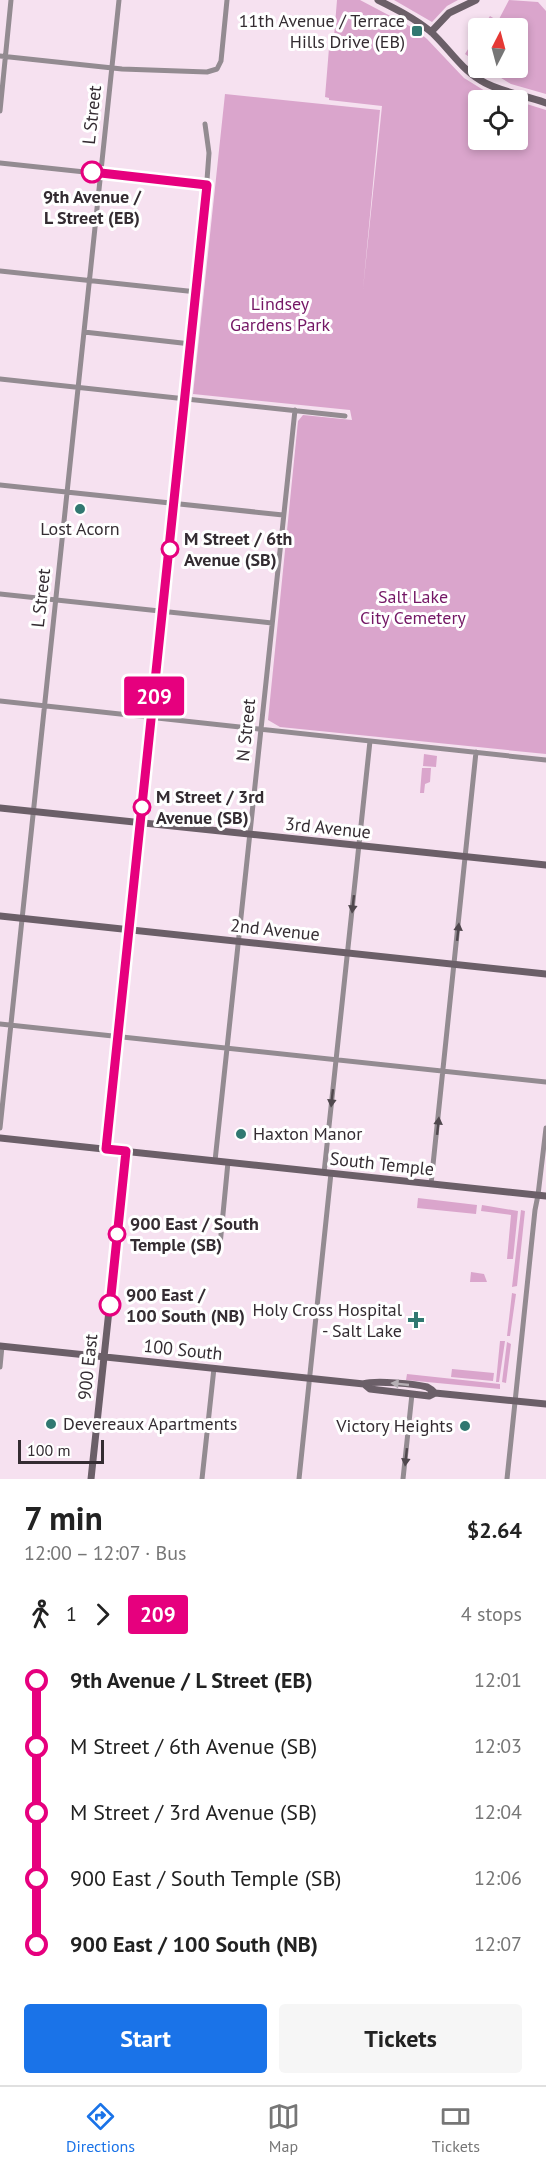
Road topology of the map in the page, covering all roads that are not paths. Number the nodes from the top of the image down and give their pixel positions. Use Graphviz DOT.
graph roads {
  1 [pos="12,0"];
  2 [pos="119,0"];
  3 [pos="227,0"];
  4 [pos="378,0"];
  5 [pos="476,0"];
  6 [pos="431,32"];
  7 [pos="3,56"];
  8 [pos="112,68"];
  9 [pos="546,103"];
  10 [pos="0,111"];
  11 [pos="205,124"];
  12 [pos="0,163"];
  13 [pos="101,174"];
  14 [pos="207,185"];
  15 [pos="0,271"];
  16 [pos="90,280"];
  17 [pos="196,292"];
  18 [pos="84,332"];
  19 [pos="191,344"];
  20 [pos="0,379"];
  21 [pos="78,387"];
  22 [pos="186,398"];
  23 [pos="295,410"];
  24 [pos="345,416"];
  25 [pos="0,485"];
  26 [pos="68,493"];
  27 [pos="175,504"];
  28 [pos="283,515"];
  29 [pos="0,594"];
  30 [pos="56,600"];
  31 [pos="163,611"];
  32 [pos="272,623"];
  33 [pos="0,701"];
  34 [pos="45,706"];
  35 [pos="152,717"];
  36 [pos="261,729"];
  37 [pos="370,741"];
  38 [pos="477,752"];
  39 [pos="546,760"];
  40 [pos="0,808"];
  41 [pos="34,811"];
  42 [pos="141,823"];
  43 [pos="250,834"];
  44 [pos="359,846"];
  45 [pos="466,857"];
  46 [pos="546,866"];
  47 [pos="0,916"];
  48 [pos="23,918"];
  49 [pos="129,929"];
  50 [pos="238,941"];
  51 [pos="348,953"];
  52 [pos="454,964"];
  53 [pos="546,974"];
  54 [pos="0,1024"];
  55 [pos="11,1026"];
  56 [pos="118,1037"];
  57 [pos="227,1048"];
  58 [pos="336,1060"];
  59 [pos="444,1071"];
  60 [pos="546,1082"];
  61 [pos="0,1128"];
  62 [pos="546,1128"];
  63 [pos="0,1138"];
  64 [pos="106,1149"];
  65 [pos="126,1151"];
  66 [pos="215,1161"];
  67 [pos="228,1162"];
  68 [pos="328,1173"];
  69 [pos="431,1184"];
  70 [pos="542,1196"];
  71 [pos="220,1245"];
  72 [pos="1,1346"];
  73 [pos="104,1356"];
  74 [pos="0,1367"];
  75 [pos="214,1368"];
  76 [pos="310,1378"];
  77 [pos="364,1384"];
  78 [pos="435,1393"];
  79 [pos="412,1394"];
  80 [pos="516,1401"];
  81 [pos="546,1404"];
  82 [pos="91,1479"];
  83 [pos="202,1479"];
  84 [pos="299,1479"];
  85 [pos="403,1479"];
  86 [pos="507,1479"];
  1 -- 7 [label="street"];
  2 -- 8 [label="street, L Street"];
  3 -- 8 [label="street"];
  4 -- 6 [label="street"];
  5 -- 6 [label="street"];
  6 -- 9 [label="street"];
  7 -- 8 [label="street"];
  7 -- 10 [label="street"];
  8 -- 13 [label="street, L Street"];
  11 -- 14 [label="street"];
  12 -- 13 [label="street"];
  13 -- 14 [label="street"];
  13 -- 16 [label="street, L Street"];
  14 -- 17 [label="street"];
  15 -- 16 [label="street"];
  16 -- 17 [label="street"];
  16 -- 18 [label="street, L Street"];
  17 -- 19 [label="street"];
  18 -- 19 [label="street"];
  18 -- 21 [label="street, L Street"];
  19 -- 22 [label="street"];
  20 -- 21 [label="street"];
  21 -- 22 [label="street"];
  21 -- 26 [label="street, L Street"];
  22 -- 23 [label="street"];
  22 -- 27 [label="street"];
  23 -- 24 [label="street"];
  23 -- 28 [label="street, N Street"];
  25 -- 26 [label="street"];
  26 -- 27 [label="street"];
  26 -- 30 [label="street, L Street"];
  27 -- 28 [label="street"];
  27 -- 31 [label="street"];
  28 -- 32 [label="street, N Street"];
  29 -- 30 [label="street"];
  30 -- 31 [label="street"];
  30 -- 34 [label="street, L Street"];
  31 -- 32 [label="street"];
  31 -- 35 [label="street"];
  32 -- 36 [label="street, N Street"];
  33 -- 34 [label="street"];
  34 -- 35 [label="street"];
  34 -- 41 [label="street, L Street"];
  35 -- 36 [label="street"];
  35 -- 42 [label="street"];
  36 -- 37 [label="street"];
  36 -- 43 [label="street, N Street"];
  37 -- 38 [label="street"];
  37 -- 44 [label="street"];
  38 -- 39 [label="street"];
  38 -- 45 [label="street"];
  40 -- 41 [label="street, 3rd Avenue"];
  41 -- 42 [label="street, 3rd Avenue"];
  41 -- 48 [label="street, L Street"];
  42 -- 43 [label="street, 3rd Avenue"];
  42 -- 49 [label="street"];
  43 -- 44 [label="street, 3rd Avenue"];
  43 -- 50 [label="street, N Street"];
  44 -- 45 [label="street, 3rd Avenue"];
  44 -- 51 [label="street, one-way"];
  45 -- 46 [label="street, 3rd Avenue"];
  52 -- 45 [label="street, one-way"];
  47 -- 48 [label="street, 2nd Avenue"];
  48 -- 49 [label="street, 2nd Avenue"];
  48 -- 55 [label="street, L Street"];
  49 -- 50 [label="street, 2nd Avenue"];
  49 -- 56 [label="street"];
  50 -- 51 [label="street, 2nd Avenue"];
  50 -- 57 [label="street, N Street"];
  51 -- 52 [label="street, 2nd Avenue"];
  51 -- 58 [label="street"];
  52 -- 53 [label="street, 2nd Avenue"];
  52 -- 59 [label="street"];
  54 -- 55 [label="street"];
  55 -- 56 [label="street"];
  55 -- 61 [label="street, L Street"];
  56 -- 57 [label="street"];
  56 -- 64 [label="street"];
  57 -- 58 [label="street"];
  57 -- 66 [label="street, N Street"];
  58 -- 59 [label="street"];
  58 -- 68 [label="street, one-way"];
  59 -- 60 [label="street"];
  69 -- 59 [label="street, one-way"];
  62 -- 70 [label="street"];
  63 -- 64 [label="street, South Temple"];
  64 -- 65 [label="street, South Temple"];
  65 -- 66 [label="street, South Temple"];
  65 -- 73 [label="street, 900 East"];
  66 -- 67 [label="street, South Temple"];
  67 -- 68 [label="street, South Temple"];
  67 -- 71 [label="street"];
  68 -- 69 [label="street, South Temple"];
  68 -- 76 [label="street"];
  69 -- 70 [label="street, South Temple"];
  70 -- 80 [label="street"];
  72 -- 73 [label="street, 100 South"];
  72 -- 74 [label="street"];
  73 -- 75 [label="street, 100 South"];
  73 -- 82 [label="street, 900 East"];
  75 -- 76 [label="street, 100 South"];
  75 -- 83 [label="street"];
  76 -- 77 [label="street, 100 South"];
  76 -- 84 [label="street"];
  78 -- 77 [label="street, 100 South, one-way"];
  77 -- 79 [label="street, 100 South"];
  78 -- 79 [label="street, 100 South"];
  78 -- 80 [label="street, 100 South"];
  79 -- 85 [label="street, one-way"];
  80 -- 81 [label="street, 100 South"];
  80 -- 86 [label="street"];
}
